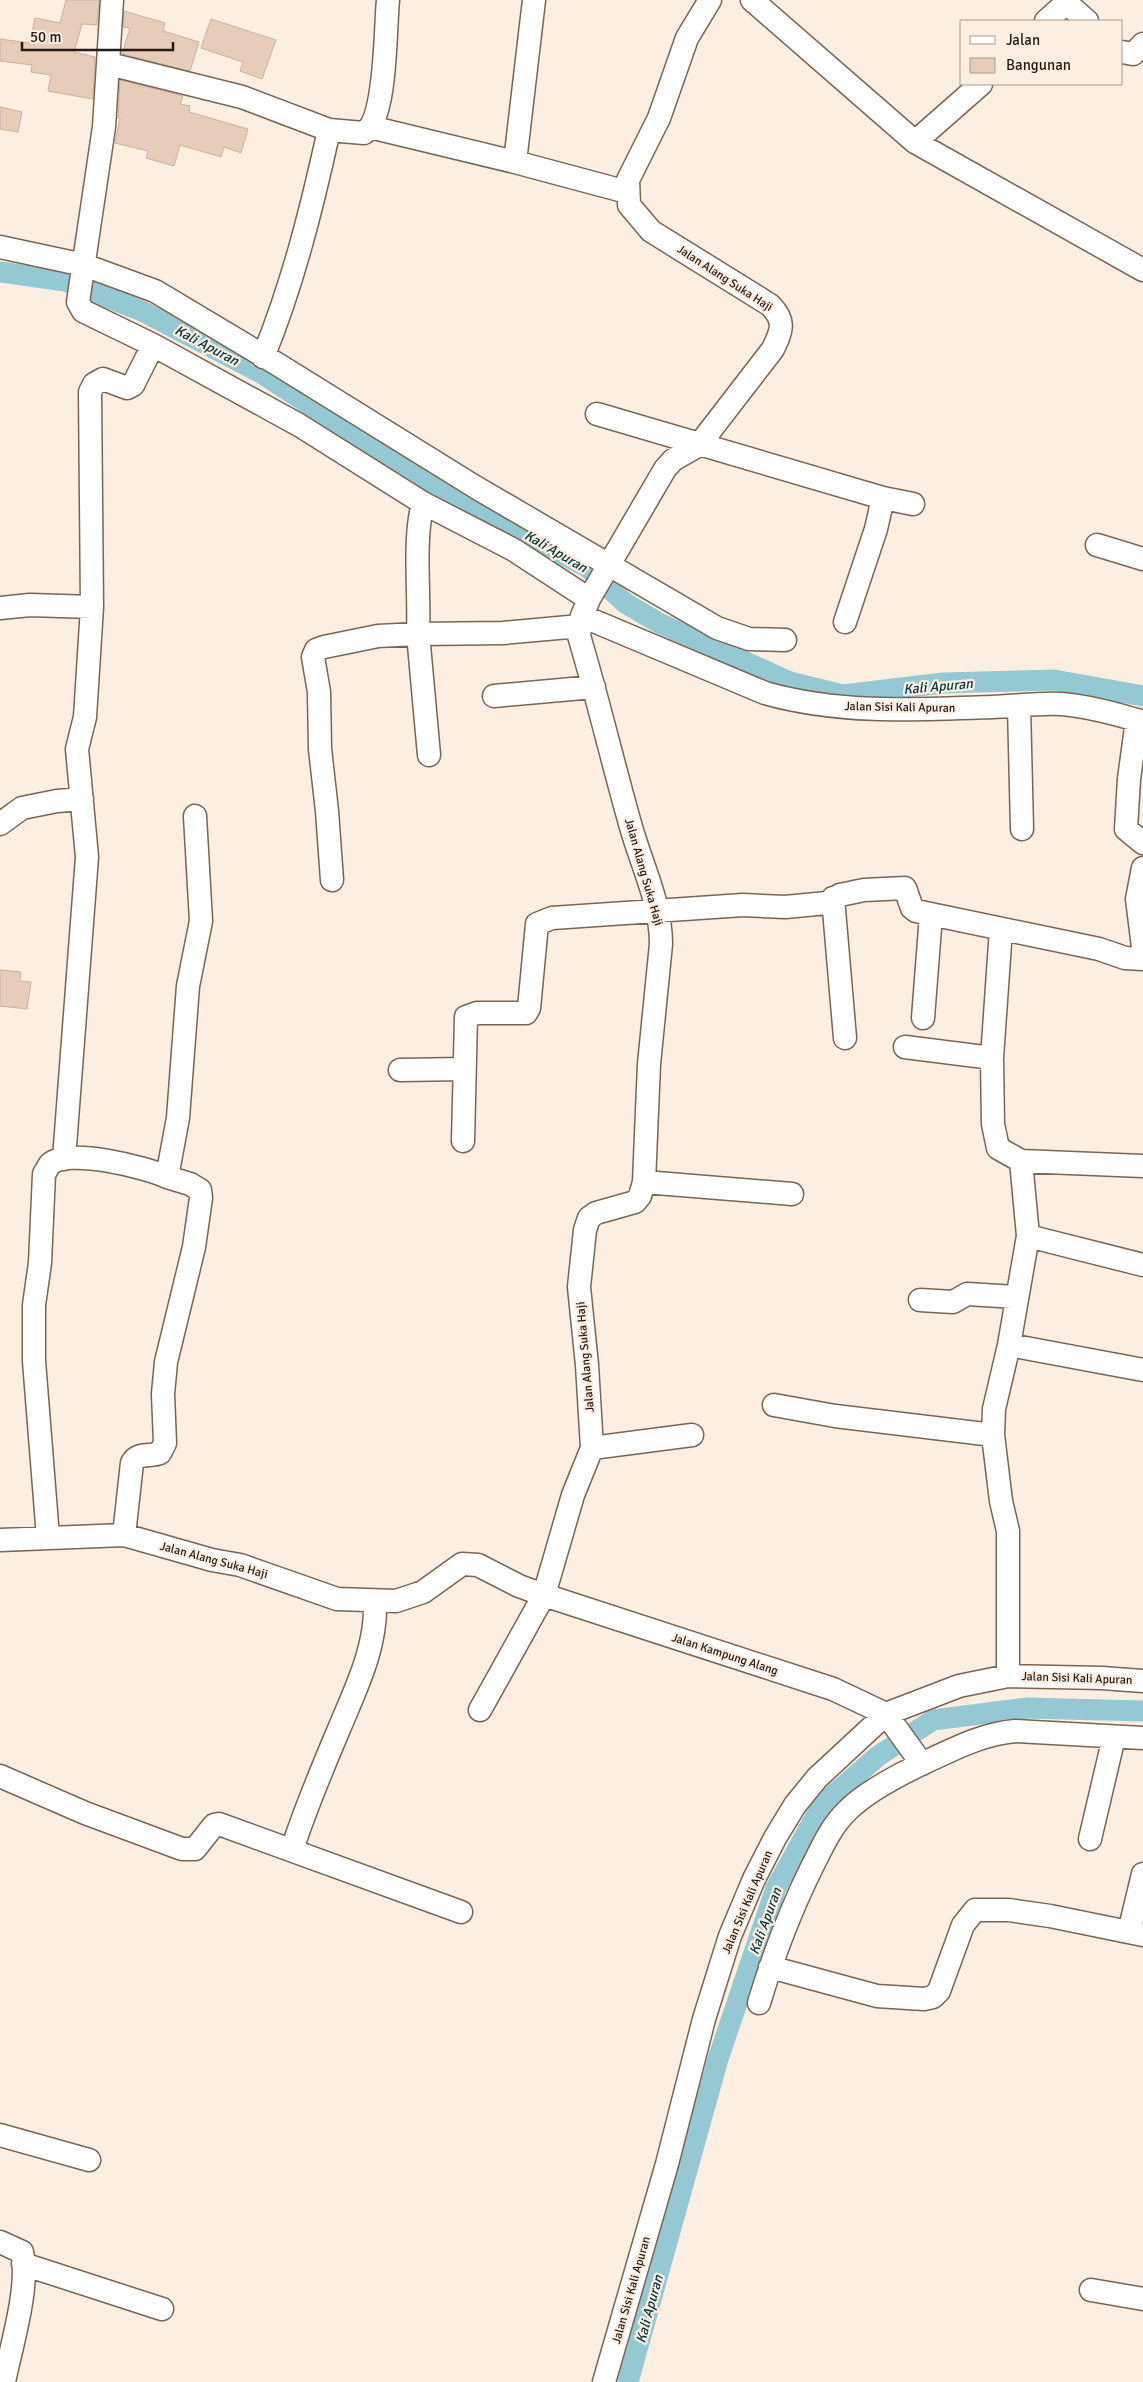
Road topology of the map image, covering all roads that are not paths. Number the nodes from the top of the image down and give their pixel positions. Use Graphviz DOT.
graph roads {
  1 [pos="112,0"];
  2 [pos="388,0"];
  3 [pos="534,0"];
  4 [pos="710,0"];
  5 [pos="752,0"];
  6 [pos="1047,20"];
  7 [pos="1086,20"];
  8 [pos="109,64"];
  9 [pos="980,85"];
  10 [pos="370,126"];
  11 [pos="329,130"];
  12 [pos="915,142"];
  13 [pos="515,162"];
  14 [pos="627,192"];
  15 [pos="0,246"];
  16 [pos="84,269"];
  17 [pos="1143,270"];
  18 [pos="154,345"];
  19 [pos="263,357"];
  20 [pos="597,414"];
  21 [pos="700,445"];
  22 [pos="883,498"];
  23 [pos="423,503"];
  24 [pos="913,504"];
  25 [pos="1097,545"];
  26 [pos="1143,559"];
  27 [pos="593,595"];
  28 [pos="92,607"];
  29 [pos="0,608"];
  30 [pos="845,622"];
  31 [pos="418,634"];
  32 [pos="785,640"];
  33 [pos="594,687"];
  34 [pos="494,696"];
  35 [pos="1019,706"];
  36 [pos="1140,721"];
  37 [pos="429,755"];
  38 [pos="82,800"];
  39 [pos="195,816"];
  40 [pos="0,824"];
  41 [pos="1022,828"];
  42 [pos="1143,843"];
  43 [pos="1143,868"];
  44 [pos="332,880"];
  45 [pos="833,898"];
  46 [pos="657,910"];
  47 [pos="931,915"];
  48 [pos="1001,929"];
  49 [pos="1143,947"];
  50 [pos="1143,958"];
  51 [pos="923,1018"];
  52 [pos="845,1038"];
  53 [pos="905,1047"];
  54 [pos="992,1058"];
  55 [pos="464,1069"];
  56 [pos="400,1070"];
  57 [pos="463,1141"];
  58 [pos="64,1159"];
  59 [pos="1021,1161"];
  60 [pos="1143,1166"];
  61 [pos="166,1177"];
  62 [pos="644,1182"];
  63 [pos="792,1194"];
  64 [pos="1028,1236"];
  65 [pos="1143,1265"];
  66 [pos="1016,1297"];
  67 [pos="920,1300"];
  68 [pos="1009,1345"];
  69 [pos="1143,1370"];
  70 [pos="774,1405"];
  71 [pos="692,1435"];
  72 [pos="993,1435"];
  73 [pos="592,1448"];
  74 [pos="124,1536"];
  75 [pos="48,1538"];
  76 [pos="0,1540"];
  77 [pos="544,1595"];
  78 [pos="375,1601"];
  79 [pos="1008,1676"];
  80 [pos="1143,1681"];
  81 [pos="480,1710"];
  82 [pos="891,1721"];
  83 [pos="1114,1737"];
  84 [pos="1143,1738"];
  85 [pos="917,1758"];
  86 [pos="0,1776"];
  87 [pos="1090,1839"];
  88 [pos="292,1850"];
  89 [pos="1143,1874"];
  90 [pos="461,1912"];
  91 [pos="1136,1934"];
  92 [pos="770,1967"];
  93 [pos="759,2003"];
  94 [pos="0,2135"];
  95 [pos="90,2160"];
  96 [pos="0,2242"];
  97 [pos="23,2264"];
  98 [pos="1090,2290"];
  99 [pos="1143,2299"];
  100 [pos="162,2309"];
  101 [pos="4,2382"];
  102 [pos="604,2382"];
  1 -- 8 [label="street"];
  2 -- 10 [label="street"];
  3 -- 13 [label="street"];
  4 -- 14 [label="street"];
  5 -- 12 [label="street"];
  6 -- 7 [label="street"];
  8 -- 11 [label="street"];
  8 -- 16 [label="street"];
  9 -- 12 [label="street"];
  10 -- 11 [label="street"];
  10 -- 13 [label="street"];
  11 -- 19 [label="street"];
  12 -- 17 [label="street"];
  13 -- 14 [label="street"];
  14 -- 21 [label="street, Jalan Alang Suka Haji"];
  15 -- 16 [label="street"];
  16 -- 18 [label="street"];
  16 -- 19 [label="street"];
  18 -- 23 [label="street"];
  18 -- 28 [label="street"];
  19 -- 27 [label="street"];
  20 -- 21 [label="street"];
  21 -- 22 [label="street"];
  21 -- 27 [label="street, Jalan Alang Suka Haji"];
  22 -- 24 [label="street"];
  22 -- 30 [label="street"];
  23 -- 27 [label="street"];
  23 -- 31 [label="street"];
  25 -- 26 [label="street"];
  27 -- 31 [label="street"];
  27 -- 32 [label="street"];
  27 -- 33 [label="street, Jalan Alang Suka Haji"];
  27 -- 35 [label="street, Jalan Sisi Kali Apuran"];
  28 -- 29 [label="street"];
  28 -- 38 [label="street"];
  31 -- 37 [label="street"];
  31 -- 44 [label="street"];
  33 -- 34 [label="street"];
  33 -- 46 [label="street, Jalan Alang Suka Haji"];
  35 -- 36 [label="street, Jalan Sisi Kali Apuran"];
  35 -- 41 [label="street"];
  36 -- 42 [label="street"];
  38 -- 40 [label="street"];
  38 -- 58 [label="street"];
  39 -- 61 [label="street"];
  43 -- 49 [label="street"];
  45 -- 46 [label="street"];
  45 -- 47 [label="street"];
  45 -- 52 [label="street"];
  46 -- 55 [label="street"];
  46 -- 62 [label="street, Jalan Alang Suka Haji"];
  47 -- 48 [label="street"];
  47 -- 51 [label="street"];
  48 -- 50 [label="street"];
  48 -- 54 [label="street"];
  53 -- 54 [label="street"];
  54 -- 59 [label="street"];
  55 -- 56 [label="street"];
  55 -- 57 [label="street"];
  58 -- 61 [label="street"];
  58 -- 75 [label="street"];
  59 -- 60 [label="street"];
  59 -- 64 [label="street"];
  61 -- 74 [label="street"];
  62 -- 63 [label="street"];
  62 -- 73 [label="street, Jalan Alang Suka Haji"];
  64 -- 65 [label="street"];
  64 -- 66 [label="street"];
  66 -- 67 [label="street"];
  66 -- 68 [label="street"];
  68 -- 69 [label="street"];
  68 -- 72 [label="street"];
  70 -- 72 [label="street"];
  71 -- 73 [label="street"];
  72 -- 79 [label="street"];
  73 -- 77 [label="street, Jalan Alang Suka Haji"];
  74 -- 75 [label="street, Jalan Alang Suka Haji"];
  74 -- 78 [label="street, Jalan Alang Suka Haji"];
  75 -- 76 [label="street, Jalan Alang Suka Haji"];
  77 -- 78 [label="street, Jalan Alang Suka Haji"];
  77 -- 81 [label="street"];
  77 -- 82 [label="street, Jalan Kampung Alang"];
  78 -- 88 [label="street"];
  79 -- 80 [label="street, Jalan Sisi Kali Apuran"];
  79 -- 82 [label="street, Jalan Sisi Kali Apuran"];
  82 -- 85 [label="street"];
  82 -- 102 [label="street, Jalan Sisi Kali Apuran"];
  83 -- 84 [label="street"];
  83 -- 85 [label="street"];
  83 -- 87 [label="street"];
  85 -- 92 [label="street"];
  86 -- 88 [label="street"];
  88 -- 90 [label="street"];
  89 -- 91 [label="street"];
  91 -- 92 [label="street"];
  92 -- 93 [label="street"];
  94 -- 95 [label="street"];
  96 -- 97 [label="street"];
  97 -- 100 [label="street"];
  97 -- 101 [label="street"];
  98 -- 99 [label="street"];
}
